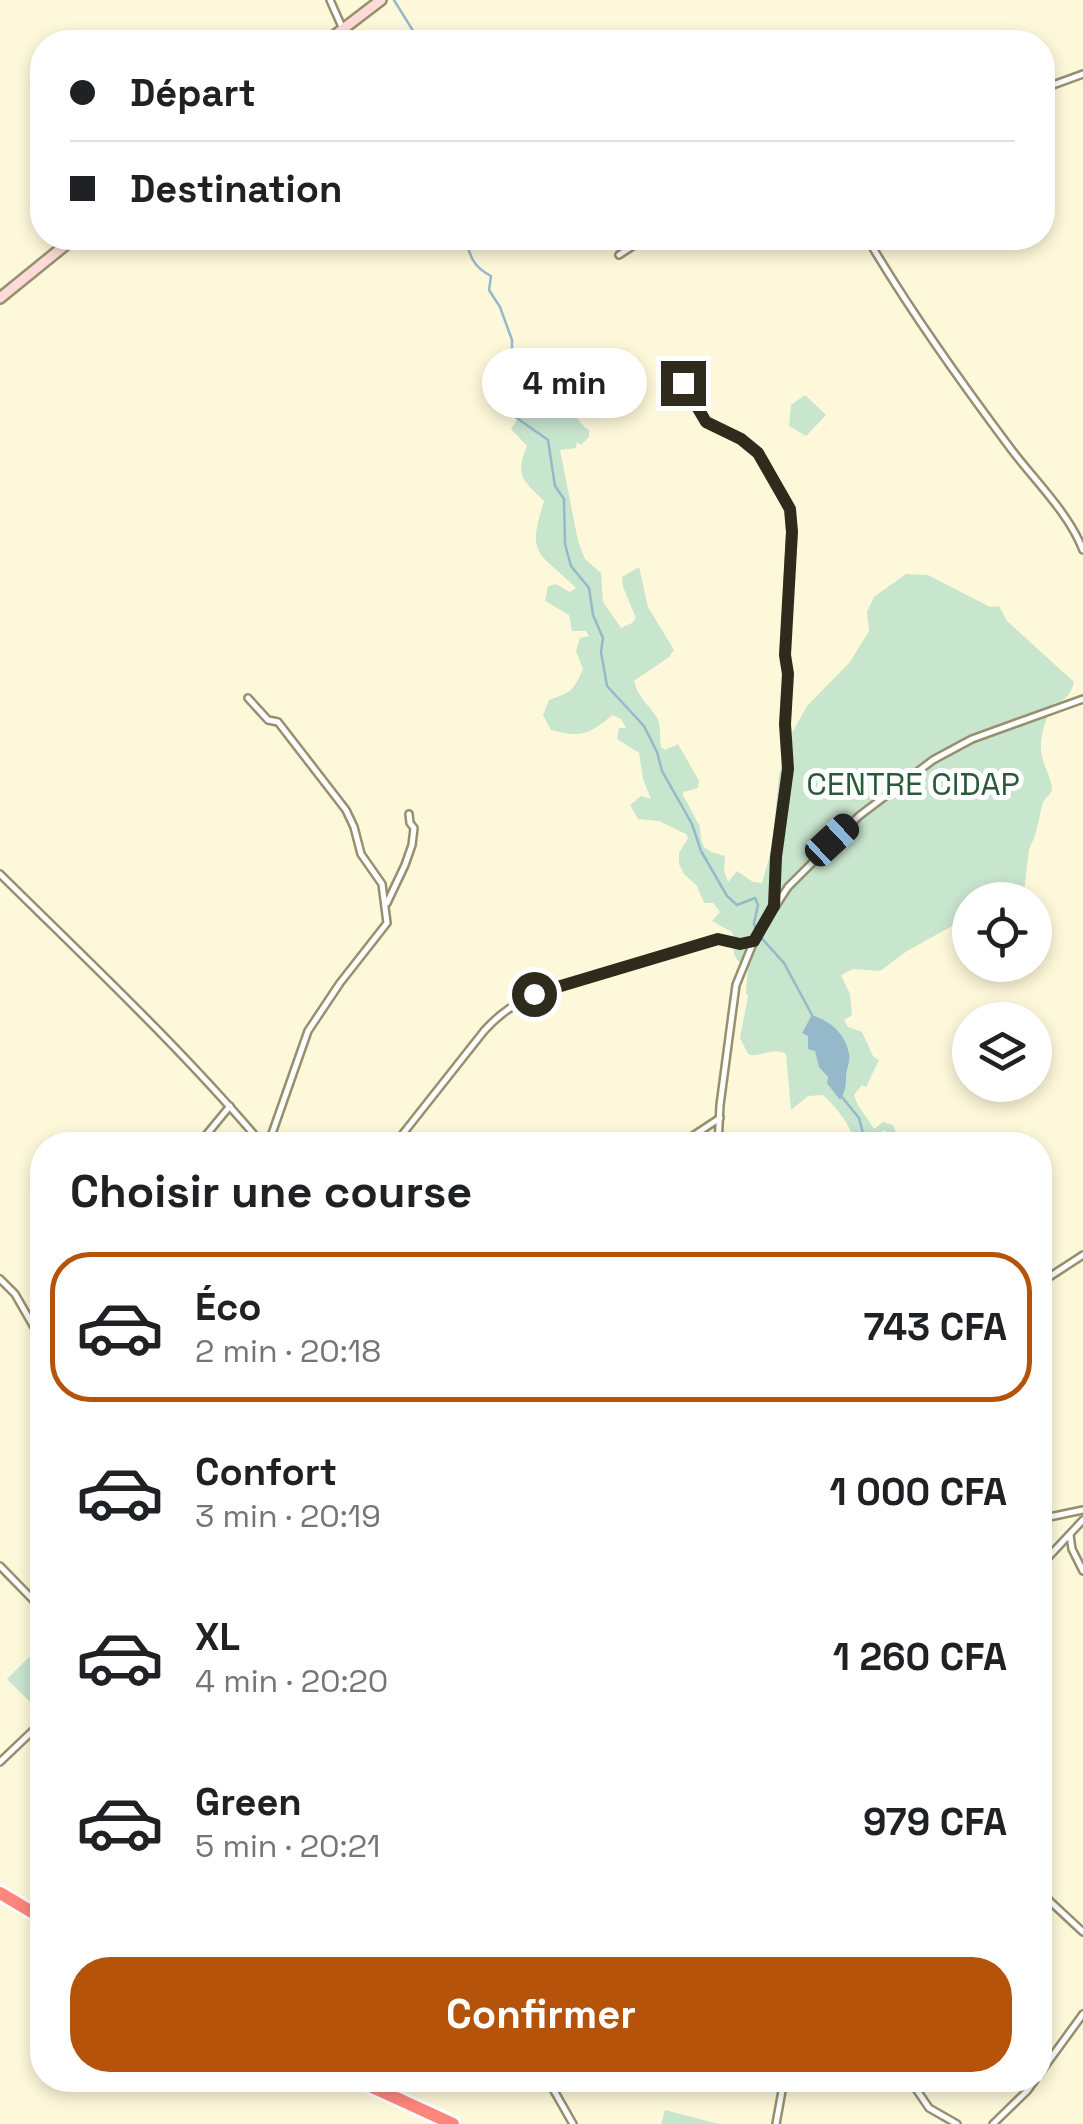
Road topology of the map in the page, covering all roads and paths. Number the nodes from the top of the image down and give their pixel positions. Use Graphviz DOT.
graph roads {
  1 [pos="330,0"];
  2 [pos="382,0"];
  3 [pos="343,30"];
  4 [pos="1083,74"];
  5 [pos="1055,84"];
  6 [pos="59,250"];
  7 [pos="628,250"];
  8 [pos="875,250"];
  9 [pos="619,256"];
  10 [pos="0,298"];
  11 [pos="683,383"];
  12 [pos="1083,550"];
  13 [pos="248,698"];
  14 [pos="1083,700"];
  15 [pos="409,814"];
  16 [pos="0,874"];
  17 [pos="385,906"];
  18 [pos="774,906"];
  19 [pos="756,936"];
  20 [pos="230,1106"];
  21 [pos="720,1118"];
  22 [pos="209,1132"];
  23 [pos="254,1132"];
  24 [pos="271,1132"];
  25 [pos="404,1132"];
  26 [pos="699,1132"];
  27 [pos="719,1132"];
  28 [pos="1083,1256"];
  29 [pos="1052,1275"];
  30 [pos="0,1280"];
  31 [pos="30,1321"];
  32 [pos="1083,1510"];
  33 [pos="1052,1517"];
  34 [pos="1083,1520"];
  35 [pos="1070,1535"];
  36 [pos="1052,1554"];
  37 [pos="0,1566"];
  38 [pos="1083,1571"];
  39 [pos="30,1597"];
  40 [pos="30,1733"];
  41 [pos="0,1762"];
  42 [pos="0,1893"];
  43 [pos="1052,1903"];
  44 [pos="30,1911"];
  45 [pos="1083,1932"];
  46 [pos="1083,2014"];
  47 [pos="1052,2057"];
  48 [pos="383,2092"];
  49 [pos="555,2092"];
  50 [pos="782,2092"];
  51 [pos="918,2092"];
  52 [pos="1026,2092"];
  53 [pos="453,2124"];
  54 [pos="573,2124"];
  55 [pos="776,2124"];
  56 [pos="957,2124"];
  57 [pos="993,2124"];
  1 -- 3 [label="street"];
  2 -- 3 [label="main road"];
  4 -- 5 [label="street"];
  6 -- 10 [label="main road"];
  7 -- 9 [label="street"];
  8 -- 12 [label="street"];
  11 -- 18 [label="street"];
  13 -- 17 [label="street"];
  14 -- 18 [label="street"];
  15 -- 17 [label="street"];
  16 -- 20 [label="street"];
  17 -- 24 [label="street"];
  18 -- 19 [label="street"];
  19 -- 21 [label="street"];
  19 -- 25 [label="street"];
  20 -- 22 [label="street"];
  20 -- 23 [label="street"];
  21 -- 26 [label="street"];
  21 -- 27 [label="street"];
  28 -- 29 [label="street"];
  30 -- 31 [label="street"];
  32 -- 33 [label="street"];
  34 -- 35 [label="street"];
  35 -- 36 [label="street"];
  35 -- 38 [label="street"];
  37 -- 39 [label="street"];
  40 -- 41 [label="street"];
  42 -- 44 [label="highway"];
  43 -- 45 [label="street"];
  46 -- 47 [label="street"];
  48 -- 53 [label="highway"];
  49 -- 54 [label="street"];
  50 -- 55 [label="street"];
  51 -- 56 [label="street"];
  52 -- 57 [label="street"];
}
